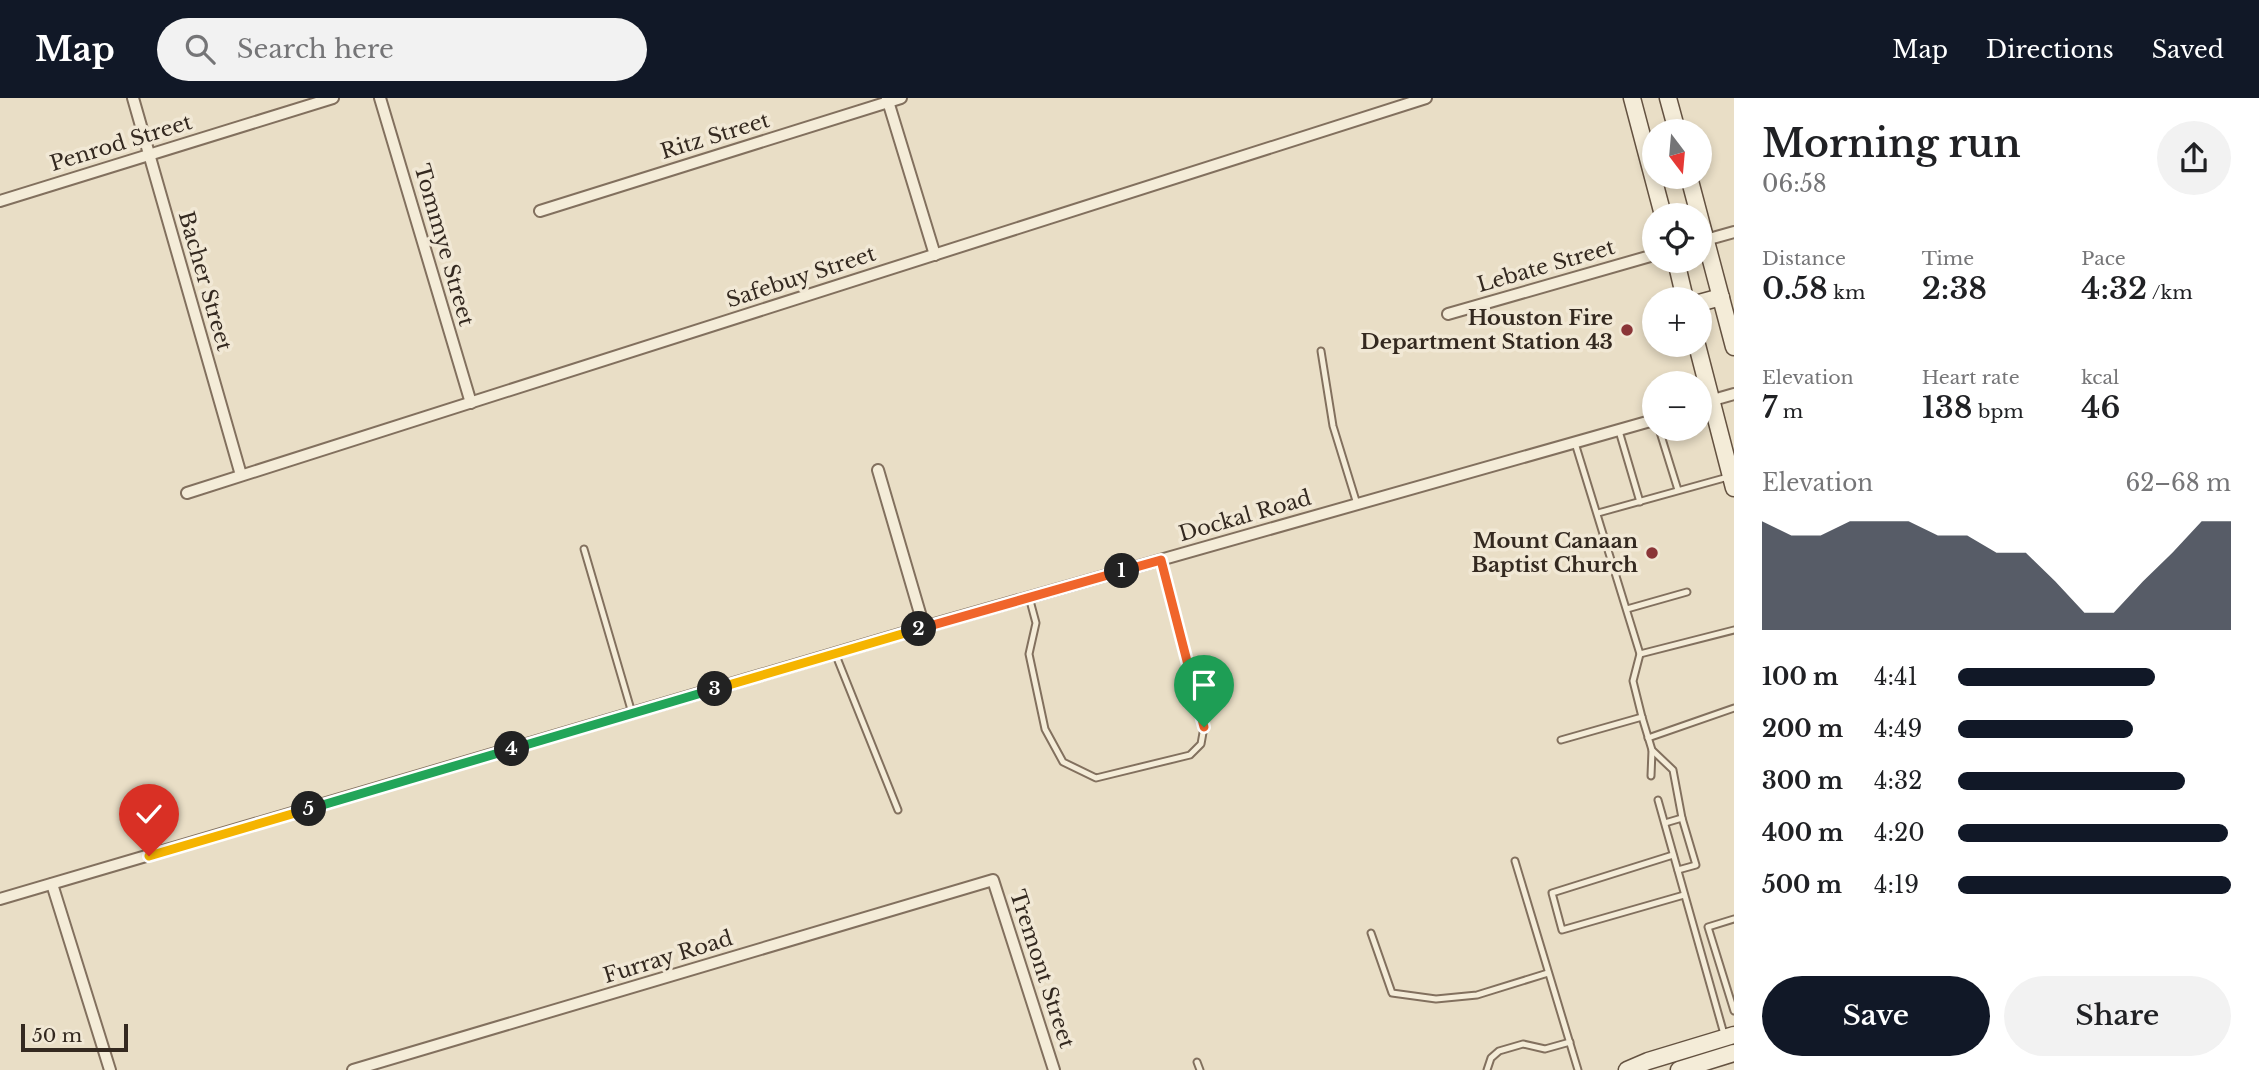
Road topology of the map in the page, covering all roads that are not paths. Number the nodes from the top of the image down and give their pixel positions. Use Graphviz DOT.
graph roads {
  1 [pos="133,98"];
  2 [pos="333,98"];
  3 [pos="380,98"];
  4 [pos="901,98"];
  5 [pos="1426,98"];
  6 [pos="1632,98"];
  7 [pos="1668,98"];
  8 [pos="887,100"];
  9 [pos="1674,119"];
  10 [pos="149,154"];
  11 [pos="0,201"];
  12 [pos="1661,203"];
  13 [pos="540,211"];
  14 [pos="1734,232"];
  15 [pos="1712,238"];
  16 [pos="934,255"];
  17 [pos="1642,258"];
  18 [pos="1712,269"];
  19 [pos="1721,297"];
  20 [pos="1712,299"];
  21 [pos="1448,314"];
  22 [pos="1734,347"];
  23 [pos="1321,351"];
  24 [pos="1734,394"];
  25 [pos="1712,400"];
  26 [pos="471,403"];
  27 [pos="1642,423"];
  28 [pos="1712,423"];
  29 [pos="1618,430"];
  30 [pos="1663,441"];
  31 [pos="1575,443"];
  32 [pos="878,470"];
  33 [pos="241,475"];
  34 [pos="1732,482"];
  35 [pos="1678,490"];
  36 [pos="187,493"];
  37 [pos="1640,502"];
  38 [pos="1357,504"];
  39 [pos="1598,513"];
  40 [pos="584,549"];
  41 [pos="1161,560"];
  42 [pos="1687,592"];
  43 [pos="1029,597"];
  44 [pos="1627,609"];
  45 [pos="924,627"];
  46 [pos="1734,630"];
  47 [pos="835,653"];
  48 [pos="1640,654"];
  49 [pos="1734,708"];
  50 [pos="632,713"];
  51 [pos="1642,717"];
  52 [pos="1648,738"];
  53 [pos="1561,740"];
  54 [pos="1652,750"];
  55 [pos="1651,776"];
  56 [pos="1658,800"];
  57 [pos="898,810"];
  58 [pos="1682,817"];
  59 [pos="1665,823"];
  60 [pos="1673,855"];
  61 [pos="1515,861"];
  62 [pos="1678,870"];
  63 [pos="993,880"];
  64 [pos="52,884"];
  65 [pos="1684,895"];
  66 [pos="0,899"];
  67 [pos="1734,919"];
  68 [pos="1371,933"];
  69 [pos="1548,973"];
  70 [pos="1734,1011"];
  71 [pos="1729,1036"];
  72 [pos="1570,1042"];
  73 [pos="1734,1053"];
  74 [pos="1197,1062"];
  75 [pos="1649,1065"];
  76 [pos="110,1070"];
  77 [pos="354,1070"];
  78 [pos="1054,1070"];
  79 [pos="1200,1070"];
  80 [pos="1487,1070"];
  81 [pos="1578,1070"];
  82 [pos="1627,1070"];
  83 [pos="1679,1070"];
  1 -- 10 [label="street, Bacher Street"];
  2 -- 10 [label="street, Penrod Street"];
  3 -- 26 [label="street, Tommye Street"];
  4 -- 8 [label="street, Ritz Street"];
  5 -- 16 [label="street, Safebuy Street"];
  6 -- 12 [label="main road"];
  7 -- 9 [label="main road"];
  8 -- 13 [label="street, Ritz Street"];
  8 -- 16 [label="street"];
  10 -- 11 [label="street, Penrod Street"];
  10 -- 33 [label="street, Bacher Street"];
  14 -- 15 [label="street"];
  16 -- 26 [label="street, Safebuy Street"];
  17 -- 21 [label="street, Lebate Street"];
  18 -- 19 [label="main road"];
  19 -- 20 [label="main road"];
  19 -- 22 [label="main road"];
  23 -- 38 [label="lane"];
  24 -- 25 [label="street"];
  26 -- 33 [label="street, Safebuy Street"];
  27 -- 29 [label="street, Dockal Road"];
  28 -- 34 [label="main road"];
  29 -- 31 [label="street, Dockal Road"];
  29 -- 37 [label="lane"];
  30 -- 35 [label="lane"];
  31 -- 38 [label="street, Dockal Road"];
  31 -- 39 [label="lane"];
  32 -- 45 [label="street"];
  33 -- 36 [label="street, Safebuy Street"];
  34 -- 35 [label="lane"];
  35 -- 37 [label="lane"];
  37 -- 39 [label="lane"];
  38 -- 41 [label="street, Dockal Road"];
  39 -- 44 [label="lane"];
  40 -- 50 [label="lane"];
  41 -- 43 [label="street, Dockal Road"];
  41 -- 43 [label="lane"];
  42 -- 44 [label="lane"];
  43 -- 45 [label="street, Dockal Road"];
  44 -- 48 [label="lane"];
  45 -- 47 [label="street, Dockal Road"];
  46 -- 48 [label="lane"];
  47 -- 50 [label="street, Dockal Road"];
  47 -- 57 [label="lane"];
  48 -- 51 [label="lane"];
  49 -- 52 [label="lane"];
  50 -- 64 [label="street, Dockal Road"];
  51 -- 52 [label="lane"];
  51 -- 53 [label="lane"];
  52 -- 54 [label="lane"];
  54 -- 55 [label="lane"];
  54 -- 58 [label="lane"];
  56 -- 59 [label="lane"];
  58 -- 59 [label="lane"];
  58 -- 62 [label="lane"];
  59 -- 60 [label="lane"];
  60 -- 62 [label="lane"];
  60 -- 65 [label="lane"];
  61 -- 69 [label="lane"];
  62 -- 65 [label="lane"];
  63 -- 77 [label="street, Furray Road"];
  63 -- 78 [label="street, Tremont Street"];
  64 -- 66 [label="street, Dockal Road"];
  64 -- 76 [label="street"];
  65 -- 71 [label="lane"];
  67 -- 70 [label="lane"];
  68 -- 69 [label="lane"];
  69 -- 72 [label="lane"];
  71 -- 75 [label="main road"];
  72 -- 80 [label="lane"];
  72 -- 81 [label="lane"];
  73 -- 83 [label="main road"];
  74 -- 79 [label="lane"];
  75 -- 82 [label="main road"];
}
